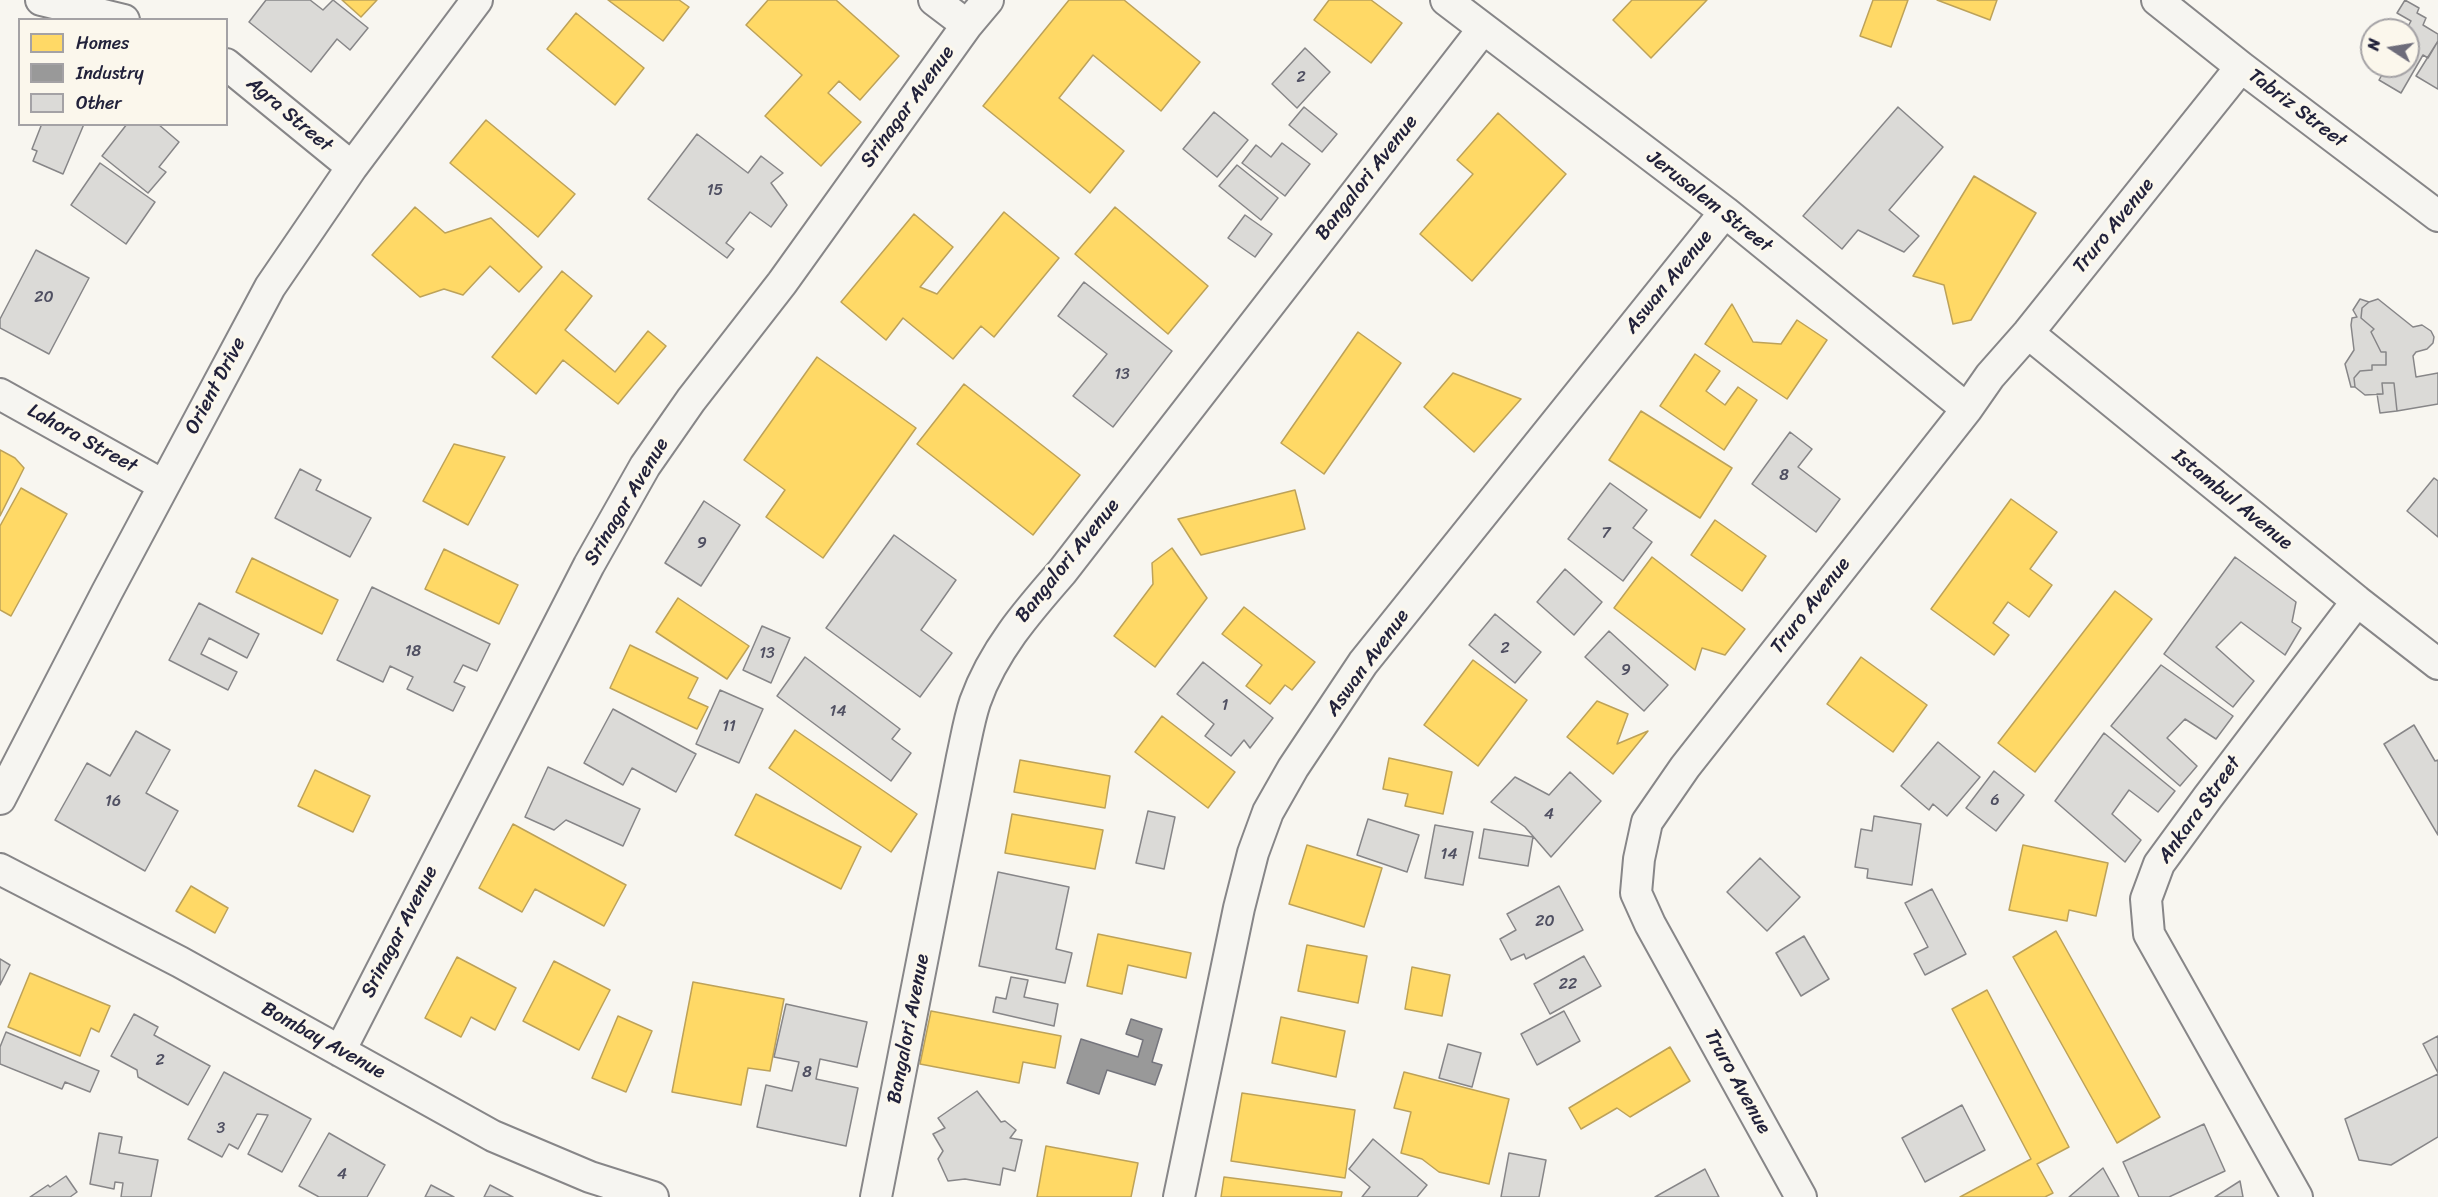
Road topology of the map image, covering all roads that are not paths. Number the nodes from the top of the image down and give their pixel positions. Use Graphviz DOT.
graph roads {
  1 [pos="477,0"];
  2 [pos="934,0"];
  3 [pos="988,0"];
  4 [pos="1446,0"];
  5 [pos="2157,0"];
  6 [pos="50,1"];
  7 [pos="116,18"];
  8 [pos="967,25"];
  9 [pos="1483,29"];
  10 [pos="228,66"];
  11 [pos="2241,67"];
  12 [pos="352,167"];
  13 [pos="1725,212"];
  14 [pos="2437,214"];
  15 [pos="2028,333"];
  16 [pos="0,394"];
  17 [pos="1967,409"];
  18 [pos="163,485"];
  19 [pos="2357,601"];
  20 [pos="2438,664"];
  21 [pos="0,799"];
  22 [pos="0,869"];
  23 [pos="340,1050"];
  24 [pos="653,1197"];
  25 [pos="876,1197"];
  26 [pos="1179,1197"];
  27 [pos="1801,1197"];
  28 [pos="2297,1197"];
  1 -- 12 [label="street, Orient Drive"];
  2 -- 8 [label="street"];
  3 -- 8 [label="street, Srinagar Avenue"];
  4 -- 9 [label="street, Jerusalem Street"];
  5 -- 11 [label="street, Tabriz Street"];
  6 -- 7 [label="street"];
  8 -- 23 [label="street, Srinagar Avenue"];
  9 -- 13 [label="street, Jerusalem Street"];
  9 -- 25 [label="street, Bangalori Avenue"];
  10 -- 12 [label="street, Agra Street"];
  11 -- 14 [label="street, Tabriz Street"];
  11 -- 15 [label="street, Truro Avenue"];
  12 -- 18 [label="street, Orient Drive"];
  13 -- 17 [label="street, Jerusalem Street"];
  13 -- 26 [label="street, Aswan Avenue"];
  15 -- 17 [label="street, Truro Avenue"];
  15 -- 19 [label="street, Istambul Avenue"];
  16 -- 18 [label="street, Lahora Street"];
  17 -- 27 [label="street, Truro Avenue"];
  18 -- 21 [label="street, Orient Drive"];
  19 -- 20 [label="street, Istambul Avenue"];
  19 -- 28 [label="street, Ankara Street"];
  22 -- 23 [label="street, Bombay Avenue"];
  23 -- 24 [label="street, Bombay Avenue"];
}
